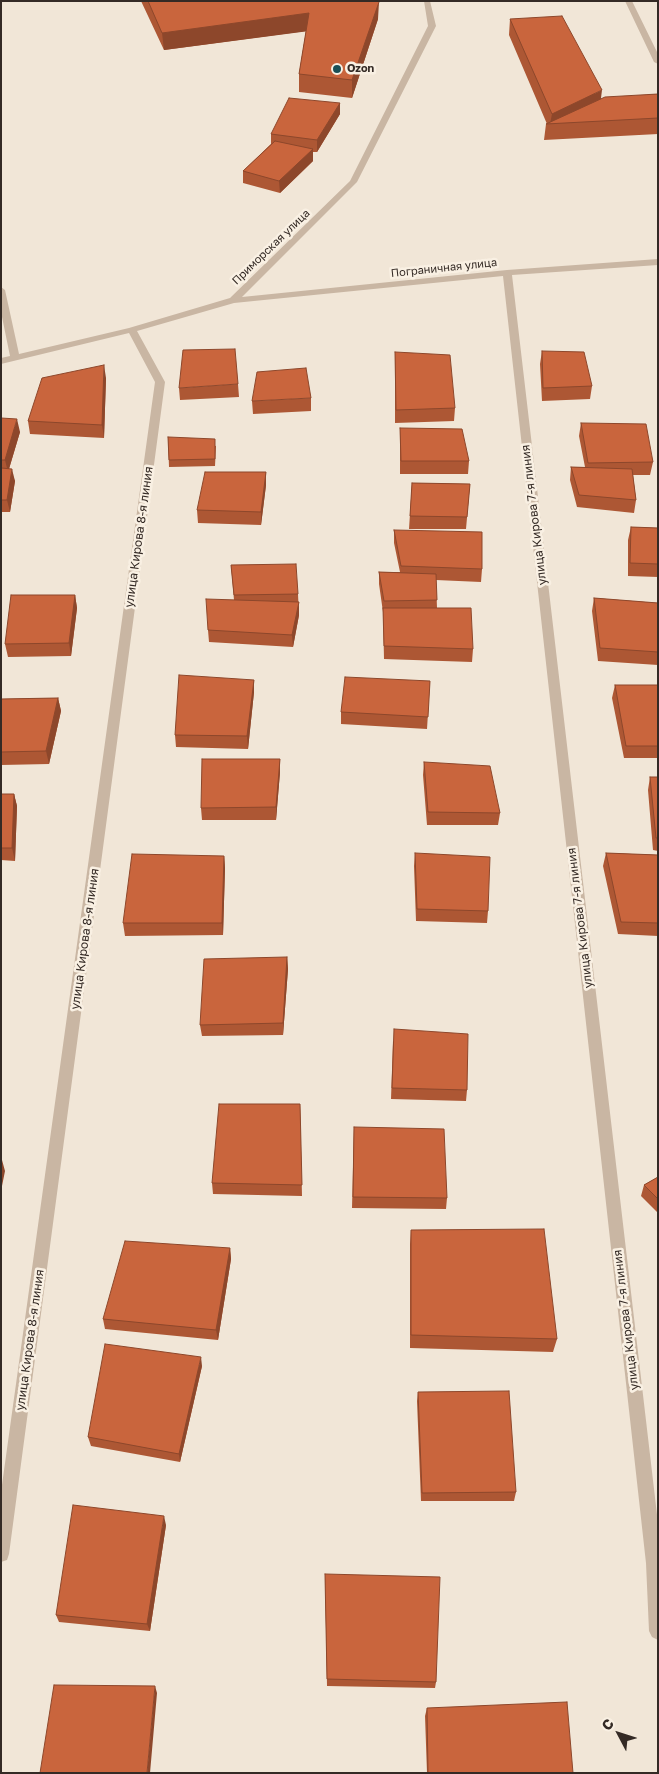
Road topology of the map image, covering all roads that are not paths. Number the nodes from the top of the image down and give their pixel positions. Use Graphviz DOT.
graph roads {
  1 [pos="427,1"];
  2 [pos="628,1"];
  3 [pos="658,62"];
  4 [pos="658,262"];
  5 [pos="507,273"];
  6 [pos="1,290"];
  7 [pos="232,300"];
  8 [pos="132,330"];
  9 [pos="15,357"];
  10 [pos="1,361"];
  11 [pos="1,1554"];
  12 [pos="656,1557"];
  13 [pos="658,1631"];
  1 -- 7 [label="street, Приморская улица"];
  2 -- 3 [label="street"];
  4 -- 5 [label="street, Пограничная улица"];
  5 -- 7 [label="street, Пограничная улица"];
  5 -- 12 [label="street, улица Кирова 7-я линия"];
  6 -- 9 [label="street"];
  7 -- 8 [label="street, Приморская улица"];
  8 -- 9 [label="street, Приморская улица"];
  8 -- 11 [label="street, улица Кирова 8-я линия"];
  9 -- 10 [label="street, Приморская улица"];
  12 -- 13 [label="street, улица Кирова 7-я линия"];
}
